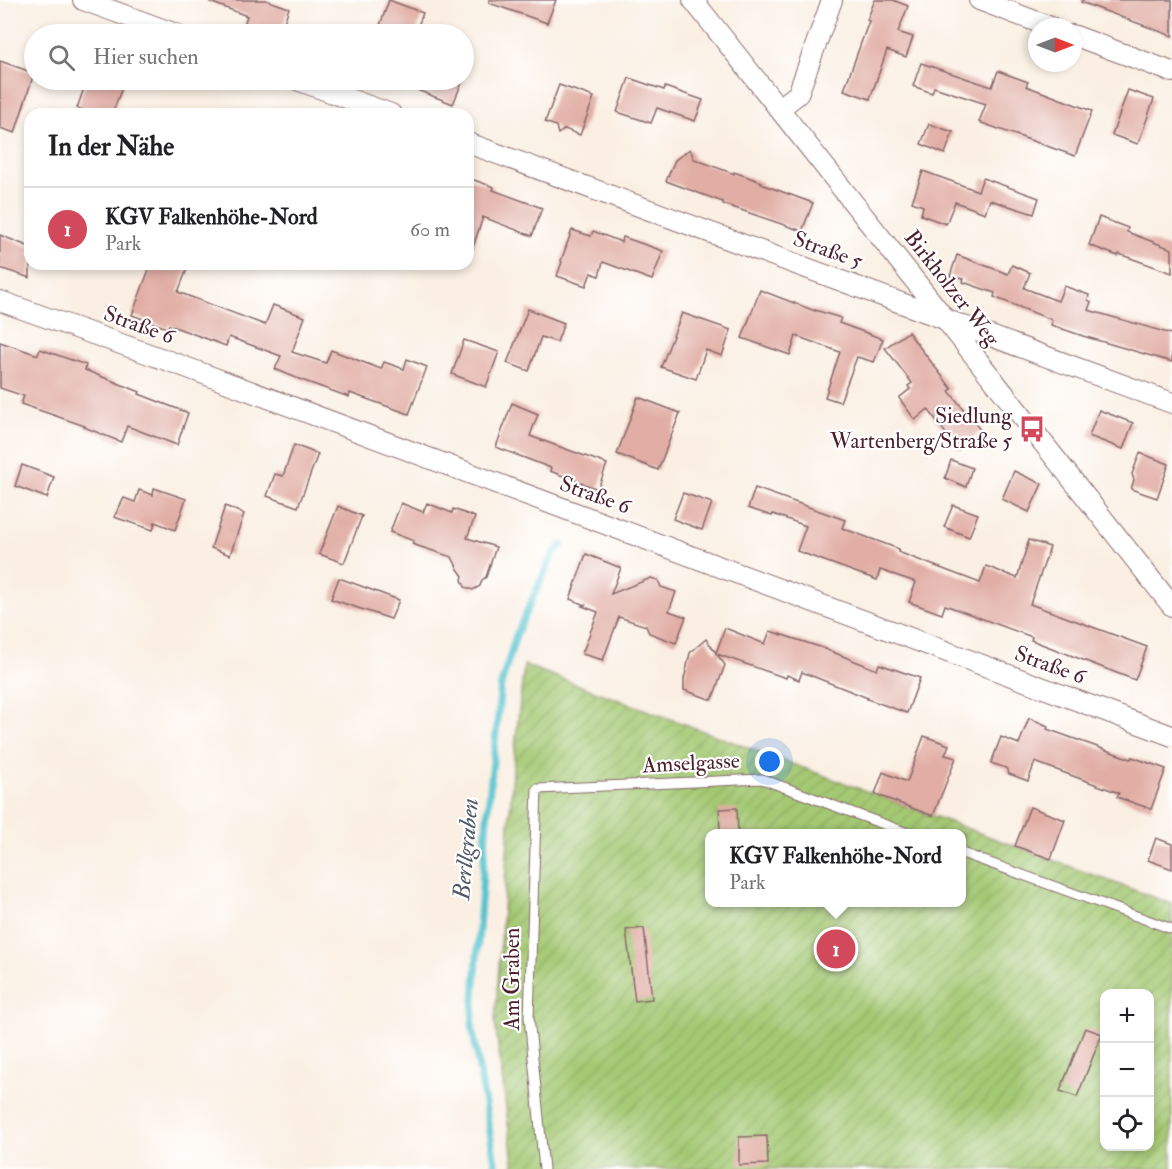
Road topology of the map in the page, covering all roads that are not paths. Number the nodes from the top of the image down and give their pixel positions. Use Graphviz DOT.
graph roads {
  1 [pos="83,0"];
  2 [pos="693,0"];
  3 [pos="832,0"];
  4 [pos="978,0"];
  5 [pos="1028,18"];
  6 [pos="149,24"];
  7 [pos="1082,38"];
  8 [pos="1172,72"];
  9 [pos="325,90"];
  10 [pos="374,108"];
  11 [pos="780,108"];
  12 [pos="474,145"];
  13 [pos="0,301"];
  14 [pos="946,320"];
  15 [pos="1172,403"];
  16 [pos="1172,606"];
  17 [pos="1172,736"];
  18 [pos="537,789"];
  19 [pos="897,829"];
  20 [pos="966,853"];
  21 [pos="1172,929"];
  22 [pos="544,1169"];
  1 -- 6 [label="street"];
  2 -- 11 [label="street, Birkholzer Weg"];
  3 -- 11 [label="street"];
  4 -- 5 [label="street"];
  7 -- 8 [label="street"];
  9 -- 10 [label="street"];
  11 -- 14 [label="street, Birkholzer Weg"];
  12 -- 14 [label="street, Straße 5"];
  13 -- 17 [label="street, Straße 6"];
  14 -- 15 [label="street, Straße 5"];
  14 -- 16 [label="street, Birkholzer Weg"];
  18 -- 19 [label="lane, Amselgasse"];
  18 -- 22 [label="lane, Am Graben"];
  20 -- 21 [label="lane"];
}
